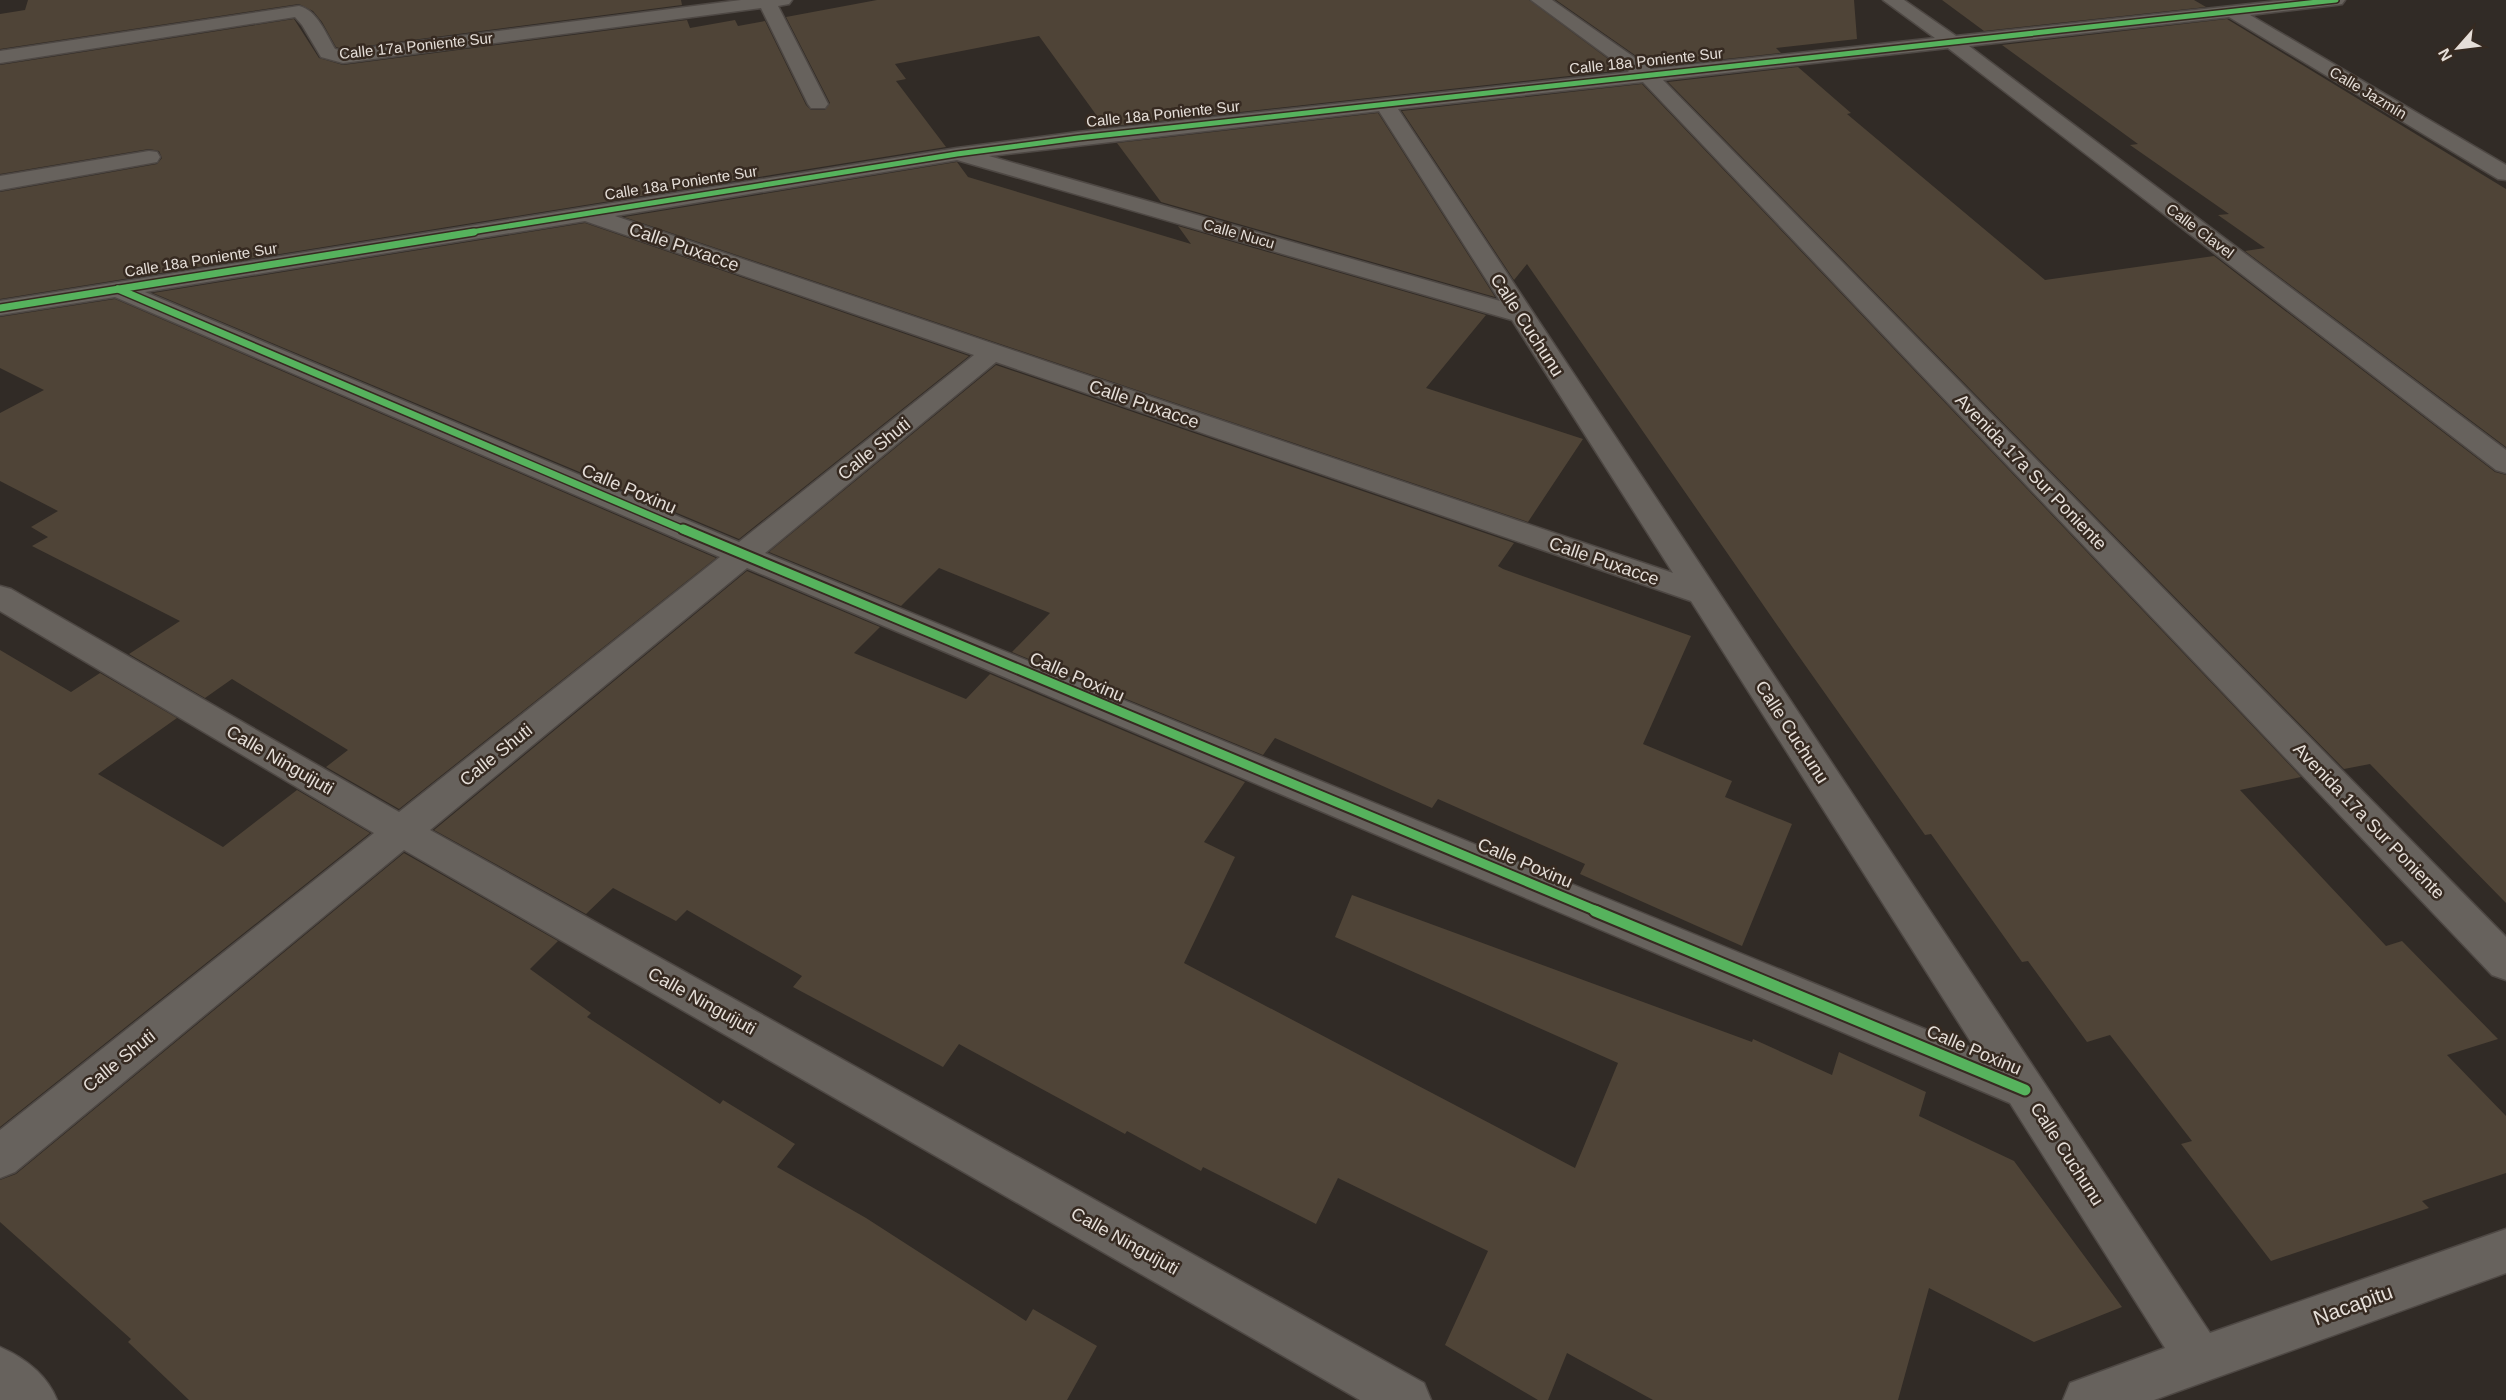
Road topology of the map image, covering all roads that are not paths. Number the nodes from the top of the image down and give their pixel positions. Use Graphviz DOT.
graph roads {
  1 [pos="1540,0"];
  2 [pos="1892,0"];
  3 [pos="2336,0"];
  4 [pos="772,1"];
  5 [pos="2231,11"];
  6 [pos="1952,42"];
  7 [pos="0,57"];
  8 [pos="1648,76"];
  9 [pos="818,104"];
  10 [pos="1385,104"];
  11 [pos="957,154"];
  12 [pos="149,158"];
  13 [pos="2506,174"];
  14 [pos="0,183"];
  15 [pos="586,214"];
  16 [pos="118,289"];
  17 [pos="0,308"];
  18 [pos="1521,315"];
  19 [pos="992,353"];
  20 [pos="2506,464"];
  21 [pos="743,555"];
  22 [pos="1702,594"];
  23 [pos="0,597"];
  24 [pos="401,831"];
  25 [pos="2506,963"];
  26 [pos="2025,1090"];
  27 [pos="0,1157"];
  28 [pos="2506,1251"];
  29 [pos="2200,1360"];
  30 [pos="0,1371"];
  31 [pos="33,1400"];
  32 [pos="1407,1400"];
  33 [pos="2087,1400"];
  1 -- 8 [label="street, Avenida 17a Sur Poniente"];
  2 -- 6 [label="street, Calle Clavel"];
  3 -- 5 [label="street, Calle 18a Poniente Sur"];
  4 -- 7 [label="street, Calle 17a Poniente Sur"];
  4 -- 9 [label="street"];
  5 -- 6 [label="street, Calle 18a Poniente Sur"];
  5 -- 13 [label="street, Calle Jazmín"];
  6 -- 8 [label="street, Calle 18a Poniente Sur"];
  6 -- 20 [label="street, Calle Clavel"];
  8 -- 10 [label="street, Calle 18a Poniente Sur"];
  8 -- 25 [label="street, Avenida 17a Sur Poniente"];
  10 -- 11 [label="street, Calle 18a Poniente Sur"];
  10 -- 18 [label="street, Calle Cuchunu"];
  11 -- 15 [label="street, Calle 18a Poniente Sur"];
  11 -- 18 [label="street, Calle Nucu"];
  12 -- 14 [label="street"];
  15 -- 16 [label="street, Calle 18a Poniente Sur"];
  15 -- 19 [label="street, Calle Puxacce"];
  16 -- 17 [label="street, Calle 18a Poniente Sur"];
  16 -- 21 [label="street, Calle Poxinu"];
  18 -- 22 [label="street, Calle Cuchunu"];
  19 -- 21 [label="street, Calle Shuti"];
  19 -- 22 [label="street, Calle Puxacce"];
  21 -- 24 [label="street, Calle Shuti"];
  21 -- 26 [label="street, Calle Poxinu"];
  22 -- 26 [label="street, Calle Cuchunu"];
  23 -- 24 [label="street, Calle Ninguijuti"];
  24 -- 27 [label="street, Calle Shuti"];
  24 -- 32 [label="street, Calle Ninguijuti"];
  26 -- 29 [label="street, Calle Cuchunu"];
  28 -- 29 [label="street, Nacapitu"];
  29 -- 33 [label="street, Nacapitu"];
  30 -- 31 [label="street"];
}
